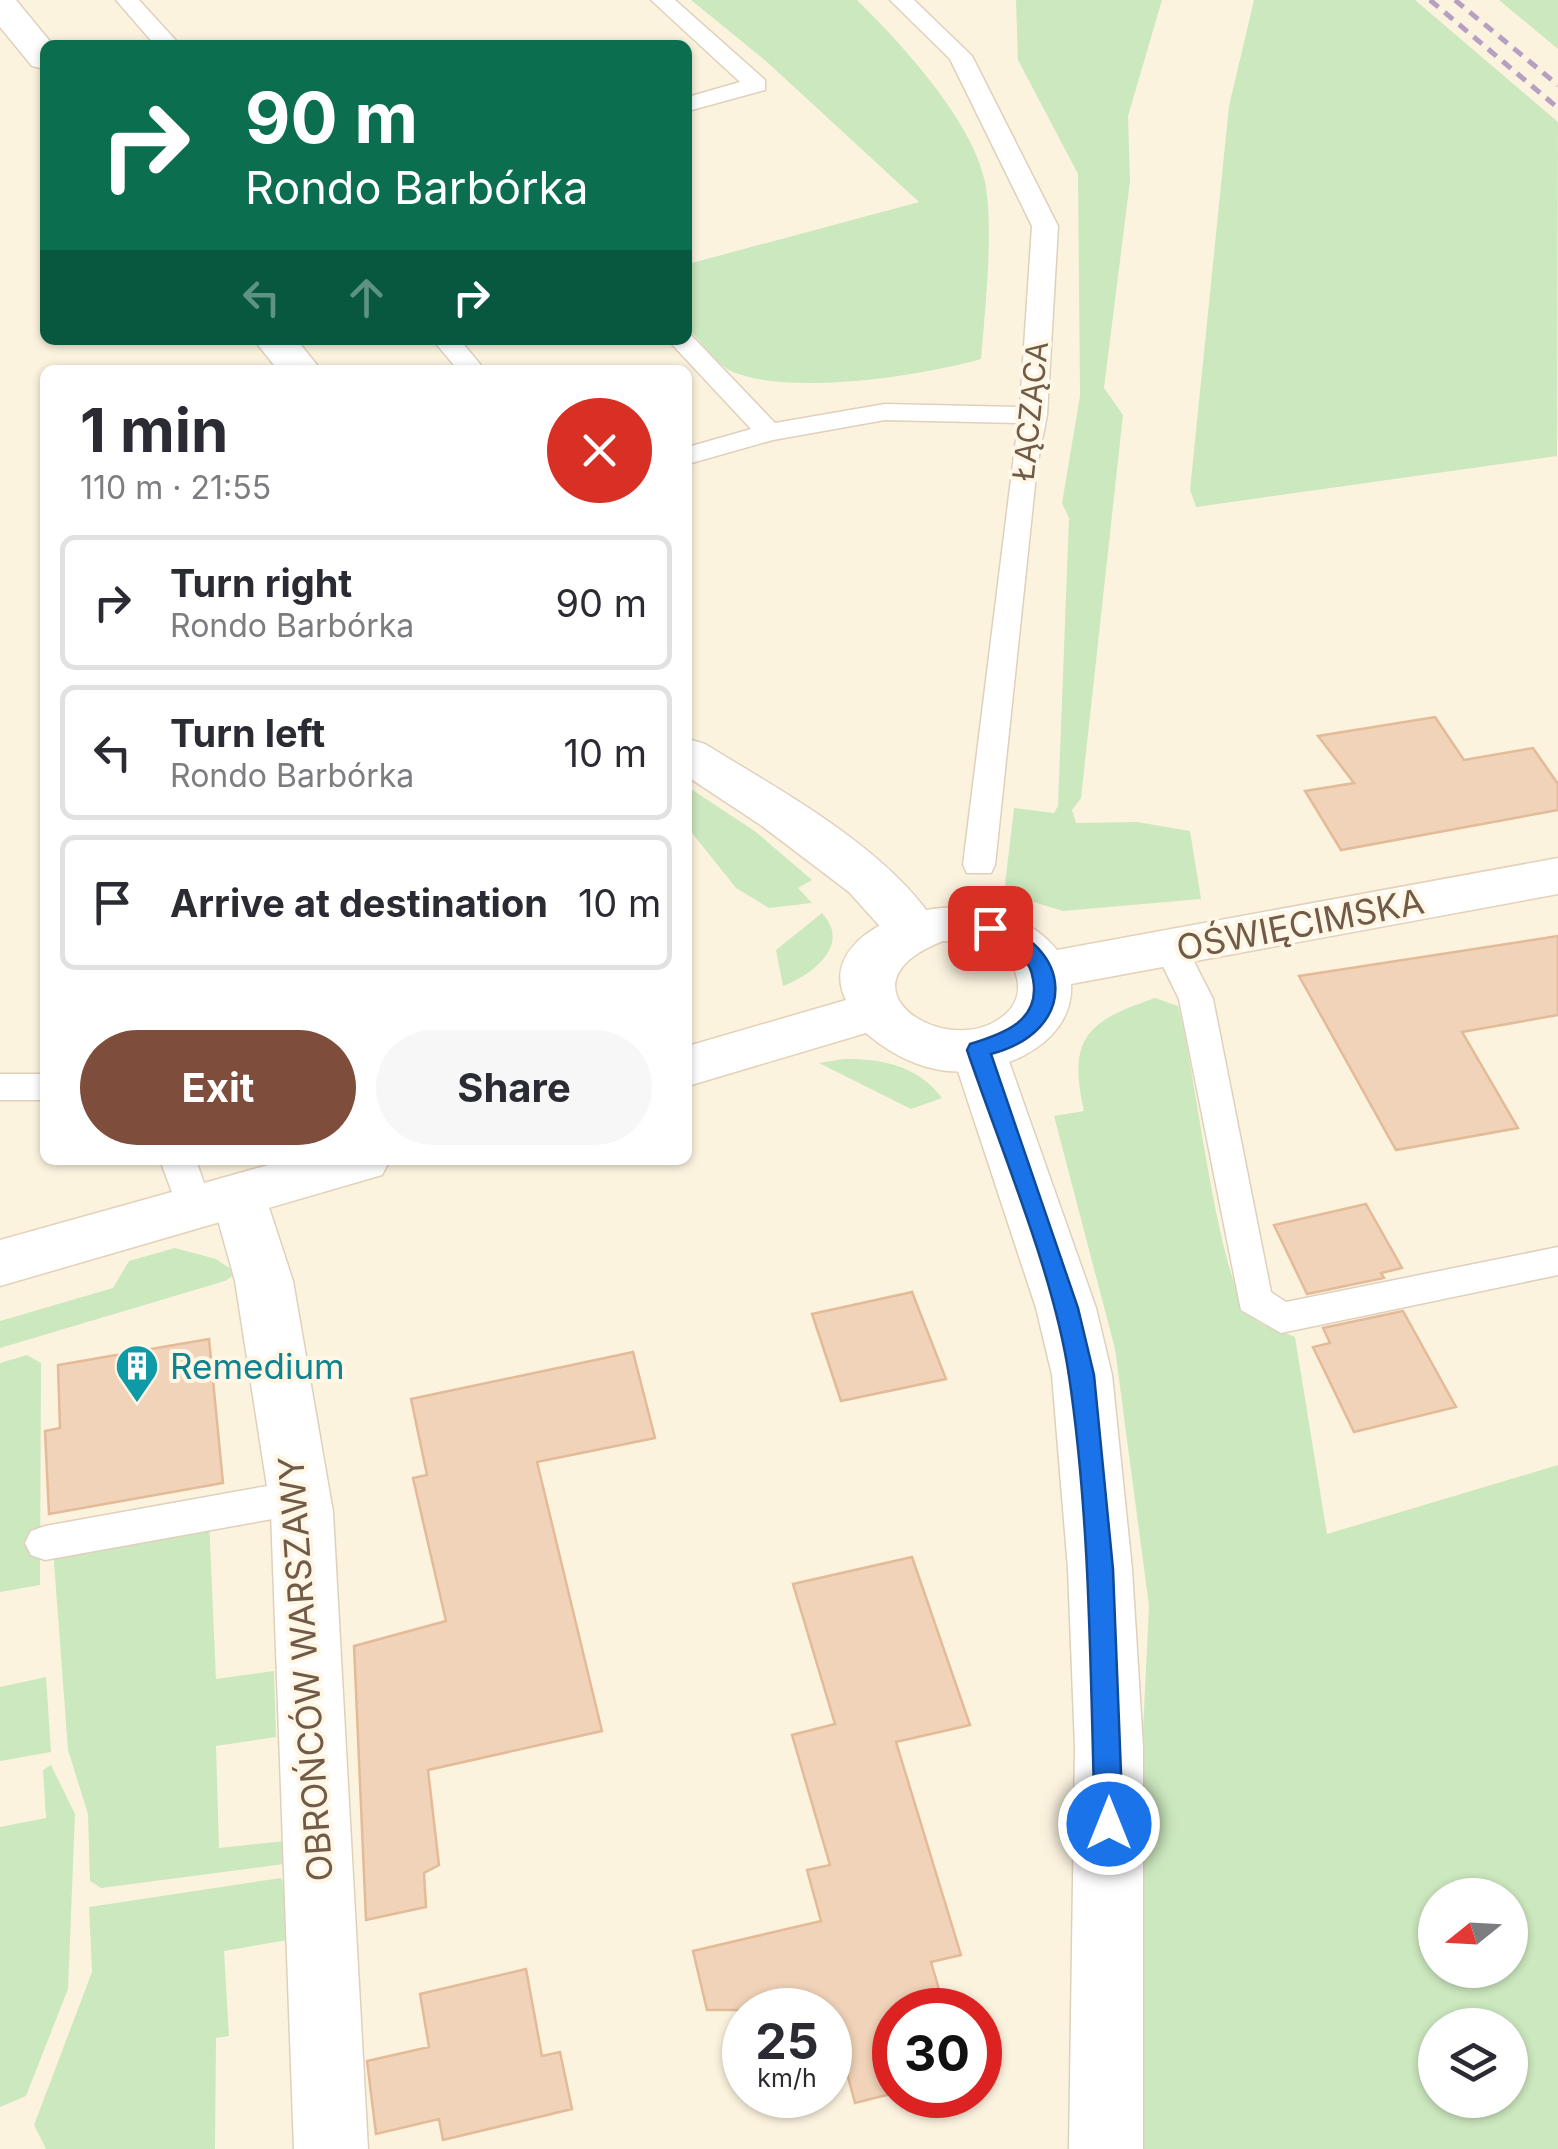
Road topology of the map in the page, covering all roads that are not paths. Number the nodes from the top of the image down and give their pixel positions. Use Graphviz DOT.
graph roads {
  1 [pos="127,0"];
  2 [pos="662,0"];
  3 [pos="901,0"];
  4 [pos="0,4"];
  5 [pos="163,40"];
  6 [pos="40,52"];
  7 [pos="692,103"];
  8 [pos="279,345"];
  9 [pos="450,345"];
  10 [pos="686,345"];
  11 [pos="296,365"];
  12 [pos="468,365"];
  13 [pos="1033,414"];
  14 [pos="770,432"];
  15 [pos="692,455"];
  16 [pos="692,758"];
  17 [pos="980,865"];
  18 [pos="1558,876"];
  19 [pos="913,929"];
  20 [pos="1172,948"];
  21 [pos="1043,971"];
  22 [pos="874,1011"];
  23 [pos="978,1050"];
  24 [pos="692,1065"];
  25 [pos="40,1086"];
  26 [pos="0,1088"];
  27 [pos="334,1165"];
  28 [pos="204,1188"];
  29 [pos="1558,1261"];
  30 [pos="0,1263"];
  31 [pos="300,1496"];
  32 [pos="45,1542"];
  33 [pos="331,2149"];
  34 [pos="1106,2149"];
  1 -- 5 [label="lane"];
  2 -- 7 [label="lane"];
  3 -- 13 [label="lane, ŁĄCZĄCA"];
  4 -- 6 [label="street"];
  8 -- 11 [label="street"];
  9 -- 12 [label="lane"];
  10 -- 14 [label="lane"];
  13 -- 14 [label="lane"];
  13 -- 17 [label="lane, ŁĄCZĄCA"];
  14 -- 15 [label="lane"];
  16 -- 19 [label="street"];
  18 -- 20 [label="street, OŚWIĘCIMSKA"];
  19 -- 21 [label="street"];
  19 -- 22 [label="street"];
  20 -- 21 [label="street, OŚWIĘCIMSKA"];
  20 -- 29 [label="lane"];
  21 -- 23 [label="street"];
  22 -- 23 [label="street"];
  22 -- 24 [label="street"];
  23 -- 34 [label="street"];
  25 -- 26 [label="lane"];
  27 -- 28 [label="street"];
  28 -- 30 [label="street"];
  28 -- 31 [label="street, OBROŃCÓW WARSZAWY"];
  31 -- 32 [label="lane"];
  31 -- 33 [label="street, OBROŃCÓW WARSZAWY"];
}
